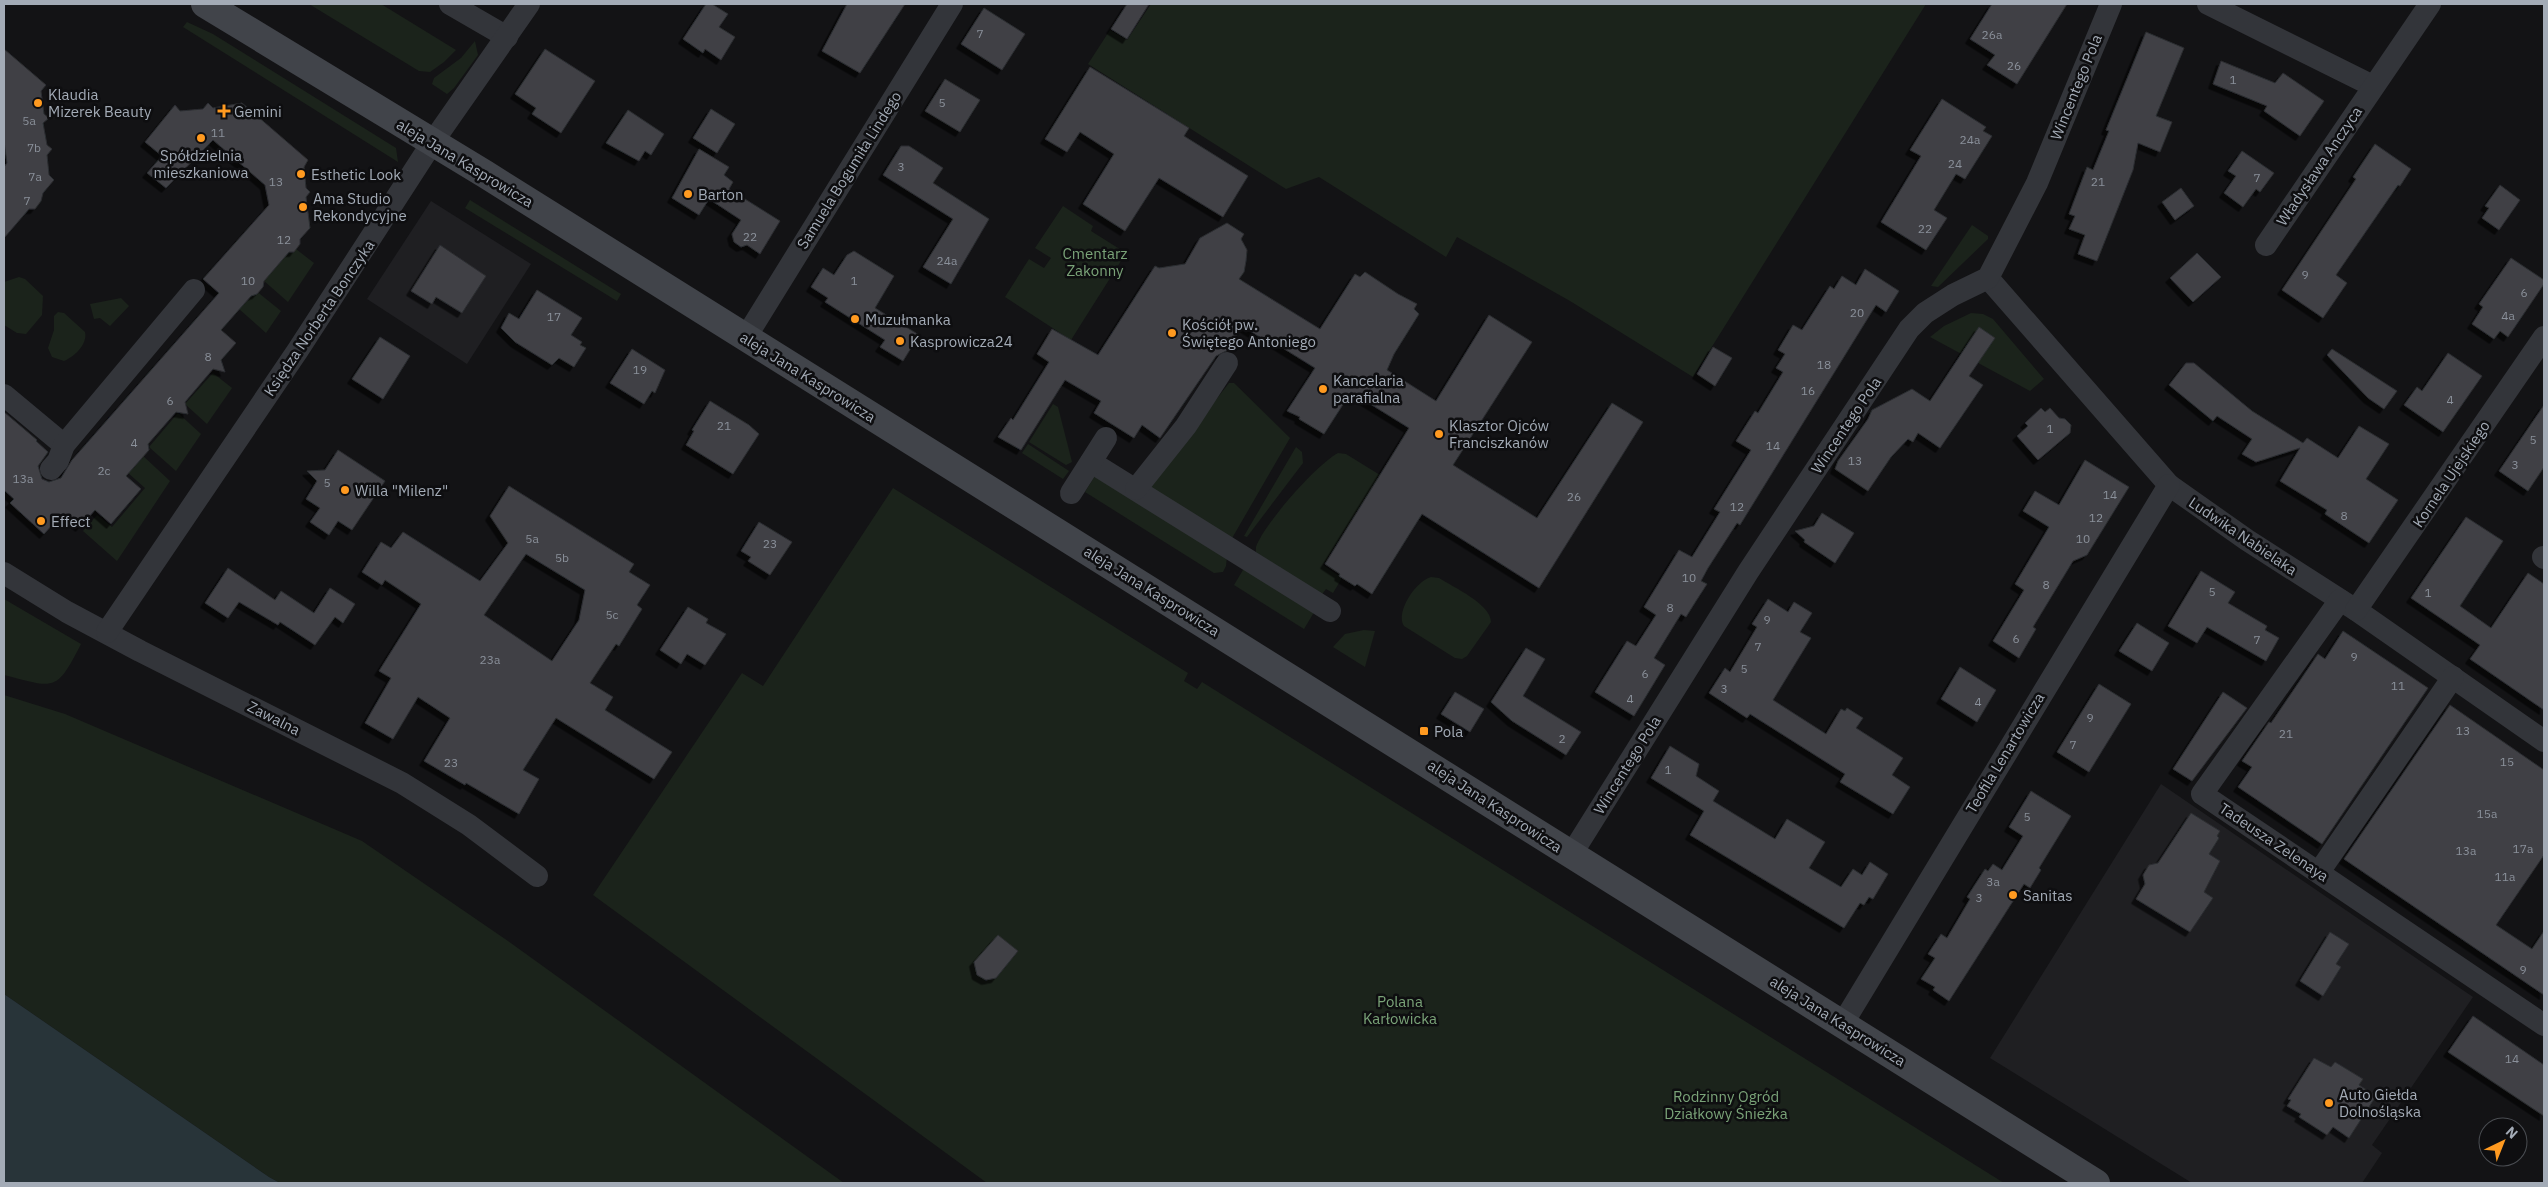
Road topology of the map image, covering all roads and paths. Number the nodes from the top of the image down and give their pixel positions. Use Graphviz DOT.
graph roads {
  1 [pos="205,4"];
  2 [pos="450,4"];
  3 [pos="529,4"];
  4 [pos="952,4"];
  5 [pos="2111,4"];
  6 [pos="2208,4"];
  7 [pos="2430,4"];
  8 [pos="507,37"];
  9 [pos="2373,86"];
  10 [pos="432,143"];
  11 [pos="2266,245"];
  12 [pos="1988,278"];
  13 [pos="194,290"];
  14 [pos="746,337"];
  15 [pos="2544,338"];
  16 [pos="1227,363"];
  17 [pos="4,394"];
  18 [pos="1106,438"];
  19 [pos="64,445"];
  20 [pos="1090,462"];
  21 [pos="51,469"];
  22 [pos="2169,485"];
  23 [pos="1136,490"];
  24 [pos="1071,492"];
  25 [pos="4,573"];
  26 [pos="2348,605"];
  27 [pos="1330,611"];
  28 [pos="107,632"];
  29 [pos="2453,677"];
  30 [pos="2544,741"];
  31 [pos="1571,855"];
  32 [pos="2319,872"];
  33 [pos="537,876"];
  34 [pos="1843,1023"];
  35 [pos="2544,1025"];
  36 [pos="2096,1183"];
  1 -- 10 [label="street, aleja Jana Kasprowicza"];
  2 -- 8 [label="street"];
  3 -- 8 [label="street, Księdza Norberta Bonczyka"];
  4 -- 14 [label="street, Samuela Bogumiła Lindego"];
  5 -- 12 [label="street, Wincentego Pola"];
  6 -- 9 [label="street"];
  7 -- 9 [label="street, Władysława Anczyca"];
  8 -- 10 [label="street, Księdza Norberta Bonczyka"];
  9 -- 11 [label="street, Władysława Anczyca"];
  10 -- 14 [label="street, aleja Jana Kasprowicza"];
  10 -- 28 [label="street, Księdza Norberta Bonczyka"];
  12 -- 22 [label="street, Ludwika Nabielaka"];
  12 -- 31 [label="street, Wincentego Pola"];
  13 -- 19 [label="street"];
  14 -- 31 [label="street, aleja Jana Kasprowicza"];
  15 -- 26 [label="street, Kornela Ujejskiego"];
  16 -- 23 [label="street"];
  17 -- 19 [label="street"];
  18 -- 20 [label="street"];
  19 -- 21 [label="street"];
  20 -- 23 [label="street"];
  20 -- 24 [label="street"];
  22 -- 26 [label="street, Ludwika Nabielaka"];
  22 -- 34 [label="street, Teofila Lenartowicza"];
  23 -- 27 [label="street"];
  25 -- 28 [label="street, Zawalna"];
  26 -- 29 [label="street, Ludwika Nabielaka"];
  26 -- 32 [label="street, Tadeusza Zelenaya"];
  28 -- 33 [label="street, Zawalna"];
  29 -- 30 [label="street, Ludwika Nabielaka"];
  29 -- 32 [label="street"];
  31 -- 34 [label="street, aleja Jana Kasprowicza"];
  32 -- 35 [label="street, Tadeusza Zelenaya"];
  34 -- 36 [label="street, aleja Jana Kasprowicza"];
}
